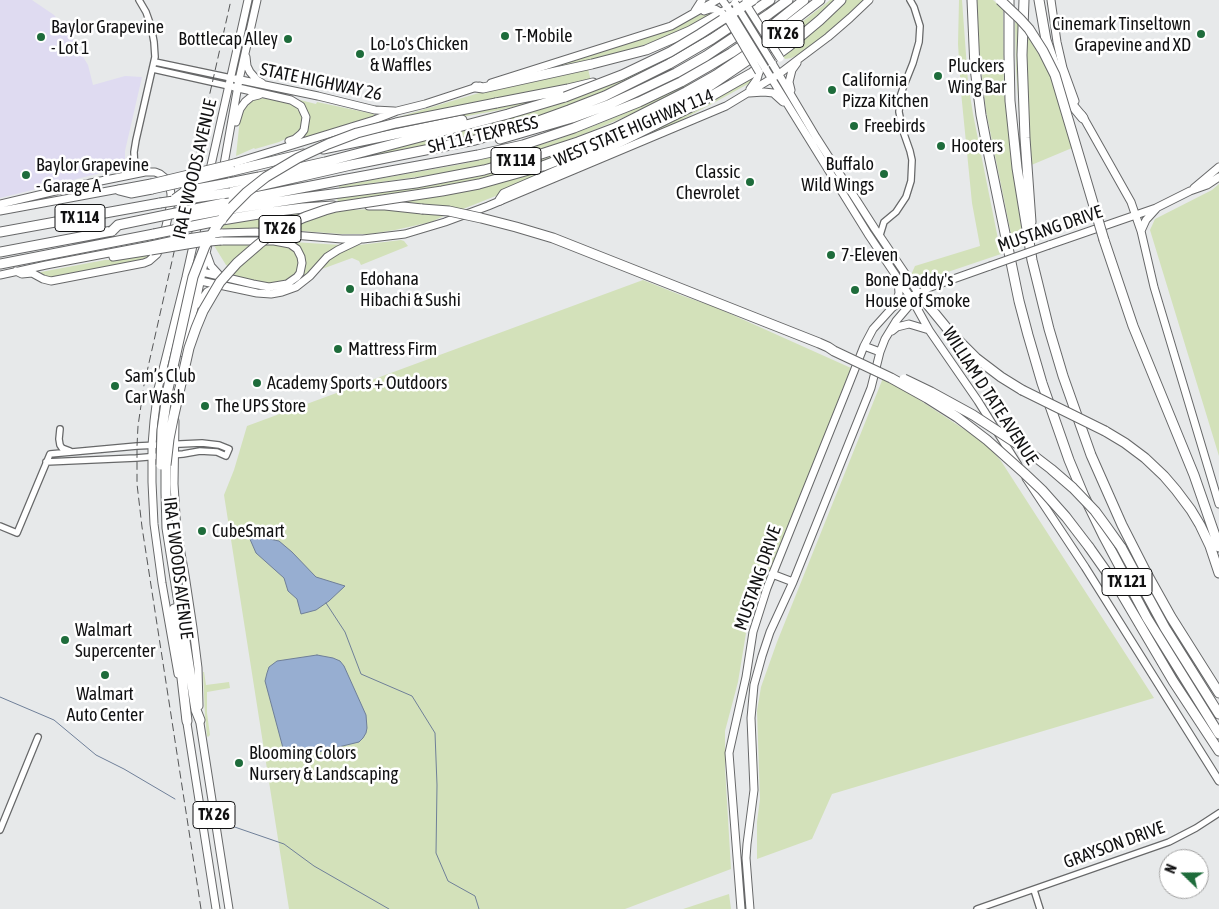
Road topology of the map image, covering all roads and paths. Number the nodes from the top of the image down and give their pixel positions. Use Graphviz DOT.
graph roads {
  1 [pos="139,0"];
  2 [pos="248,0"];
  3 [pos="257,0"];
  4 [pos="702,0"];
  5 [pos="717,0"];
  6 [pos="722,0"];
  7 [pos="745,0"];
  8 [pos="753,0"];
  9 [pos="770,0"];
  10 [pos="788,0"];
  11 [pos="804,0"];
  12 [pos="841,0"];
  13 [pos="869,0"];
  14 [pos="910,0"];
  15 [pos="966,0"];
  16 [pos="972,0"];
  17 [pos="1000,0"];
  18 [pos="1008,0"];
  19 [pos="1024,0"];
  20 [pos="1039,0"];
  21 [pos="1051,0"];
  22 [pos="734,1"];
  23 [pos="818,2"];
  24 [pos="725,10"];
  25 [pos="694,14"];
  26 [pos="745,18"];
  27 [pos="246,52"];
  28 [pos="800,58"];
  29 [pos="154,62"];
  30 [pos="975,68"];
  31 [pos="153,69"];
  32 [pos="762,70"];
  33 [pos="779,74"];
  34 [pos="771,78"];
  35 [pos="240,80"];
  36 [pos="230,82"];
  37 [pos="266,85"];
  38 [pos="476,87"];
  39 [pos="238,88"];
  40 [pos="264,94"];
  41 [pos="746,94"];
  42 [pos="793,98"];
  43 [pos="788,107"];
  44 [pos="396,111"];
  45 [pos="499,116"];
  46 [pos="1083,118"];
  47 [pos="809,140"];
  48 [pos="226,156"];
  49 [pos="832,162"];
  50 [pos="360,163"];
  51 [pos="234,166"];
  52 [pos="1219,167"];
  53 [pos="135,173"];
  54 [pos="1219,178"];
  55 [pos="119,190"];
  56 [pos="1190,192"];
  57 [pos="173,200"];
  58 [pos="500,200"];
  59 [pos="1130,202"];
  60 [pos="0,204"];
  61 [pos="1156,208"];
  62 [pos="0,211"];
  63 [pos="223,211"];
  64 [pos="1147,211"];
  65 [pos="856,215"];
  66 [pos="1135,215"];
  67 [pos="884,222"];
  68 [pos="876,229"];
  69 [pos="1141,231"];
  70 [pos="0,232"];
  71 [pos="221,237"];
  72 [pos="363,239"];
  73 [pos="1028,239"];
  74 [pos="0,252"];
  75 [pos="207,254"];
  76 [pos="0,264"];
  77 [pos="188,269"];
  78 [pos="16,271"];
  79 [pos="203,272"];
  80 [pos="0,275"];
  81 [pos="186,277"];
  82 [pos="222,277"];
  83 [pos="898,280"];
  84 [pos="201,281"];
  85 [pos="222,286"];
  86 [pos="919,294"];
  87 [pos="911,299"];
  88 [pos="896,304"];
  89 [pos="194,311"];
  90 [pos="929,330"];
  91 [pos="890,332"];
  92 [pos="864,346"];
  93 [pos="828,347"];
  94 [pos="880,352"];
  95 [pos="60,429"];
  96 [pos="175,444"];
  97 [pos="152,445"];
  98 [pos="90,451"];
  99 [pos="77,452"];
  100 [pos="175,454"];
  101 [pos="152,457"];
  102 [pos="91,460"];
  103 [pos="46,462"];
  104 [pos="164,465"];
  105 [pos="1219,504"];
  106 [pos="0,526"];
  107 [pos="1219,547"];
  108 [pos="1219,573"];
  109 [pos="772,574"];
  110 [pos="793,582"];
  111 [pos="1219,693"];
  112 [pos="1219,714"];
  113 [pos="200,720"];
  114 [pos="187,721"];
  115 [pos="1219,734"];
  116 [pos="38,737"];
  117 [pos="1219,751"];
  118 [pos="1219,781"];
  119 [pos="1219,813"];
  120 [pos="2,818"];
  121 [pos="0,830"];
  122 [pos="212,886"];
  123 [pos="1034,890"];
  124 [pos="226,891"];
  125 [pos="216,909"];
  126 [pos="229,909"];
  127 [pos="741,909"];
  128 [pos="750,909"];
  129 [pos="977,909"];
  130 [pos="1040,909"];
  1 -- 29 [label="street"];
  2 -- 36 [label="main road, IRA E WOODS AVENUE"];
  3 -- 27 [label="main road, IRA E WOODS AVENUE"];
  4 -- 25 [label="main road"];
  5 -- 25 [label="main road"];
  6 -- 24 [label="main road"];
  7 -- 28 [label="main road, bridge"];
  7 -- 38 [label="highway"];
  8 -- 45 [label="highway, bridge"];
  9 -- 26 [label="highway, TX 114"];
  10 -- 50 [label="highway, SH 114 TEXPRESS"];
  11 -- 63 [label="highway, SH 114 TEXPRESS"];
  12 -- 58 [label="highway"];
  13 -- 28 [label="main road, WEST STATE HIGHWAY 114"];
  14 -- 67 [label="street"];
  15 -- 30 [label="highway"];
  16 -- 30 [label="highway, TX 121"];
  17 -- 107 [label="highway, bridge"];
  18 -- 73 [label="highway, TX 121"];
  19 -- 73 [label="highway"];
  20 -- 46 [label="highway"];
  21 -- 46 [label="main road"];
  22 -- 33 [label="main road, bridge"];
  23 -- 63 [label="highway, TX 114"];
  23 -- 104 [label="highway, TX 26, bridge"];
  24 -- 25 [label="main road"];
  24 -- 32 [label="main road, WILLIAM D TATE AVENUE, bridge"];
  25 -- 38 [label="main road"];
  26 -- 50 [label="highway, TX 114"];
  26 -- 104 [label="highway, bridge"];
  27 -- 35 [label="main road, IRA E WOODS AVENUE"];
  27 -- 37 [label="main road"];
  28 -- 33 [label="main road, WEST STATE HIGHWAY 114"];
  28 -- 42 [label="main road"];
  29 -- 31 [label="street"];
  29 -- 36 [label="street"];
  30 -- 115 [label="highway, TX 121"];
  31 -- 36 [label="street"];
  31 -- 53 [label="street"];
  32 -- 34 [label="main road, WILLIAM D TATE AVENUE"];
  32 -- 41 [label="main road"];
  33 -- 34 [label="main road, WEST STATE HIGHWAY 114"];
  33 -- 42 [label="main road"];
  34 -- 41 [label="main road, WEST STATE HIGHWAY 114"];
  34 -- 43 [label="main road, WILLIAM D TATE AVENUE"];
  35 -- 36 [label="main road, STATE HIGHWAY 26"];
  35 -- 37 [label="main road, STATE HIGHWAY 26"];
  35 -- 39 [label="main road, IRA E WOODS AVENUE"];
  36 -- 39 [label="main road"];
  36 -- 77 [label="main road, IRA E WOODS AVENUE / TX 26"];
  37 -- 44 [label="main road, STATE HIGHWAY 26"];
  38 -- 44 [label="main road"];
  39 -- 40 [label="main road"];
  39 -- 48 [label="main road, IRA E WOODS AVENUE"];
  40 -- 48 [label="main road"];
  40 -- 51 [label="main road"];
  41 -- 43 [label="main road"];
  41 -- 58 [label="main road, WEST STATE HIGHWAY 114"];
  42 -- 49 [label="main road"];
  43 -- 47 [label="main road, WILLIAM D TATE AVENUE"];
  44 -- 51 [label="main road"];
  45 -- 51 [label="highway"];
  45 -- 57 [label="highway, bridge"];
  46 -- 59 [label="main road"];
  47 -- 49 [label="main road"];
  47 -- 65 [label="main road, WILLIAM D TATE AVENUE"];
  48 -- 75 [label="main road, IRA E WOODS AVENUE"];
  49 -- 68 [label="main road"];
  50 -- 57 [label="highway, TX 114, bridge"];
  51 -- 55 [label="highway, bridge"];
  52 -- 56 [label="main road, MUSTANG DRIVE"];
  53 -- 60 [label="main road"];
  53 -- 78 [label="main road"];
  54 -- 56 [label="main road, MUSTANG DRIVE"];
  55 -- 62 [label="main road"];
  56 -- 61 [label="main road, MUSTANG DRIVE"];
  57 -- 70 [label="highway, TX 114, bridge"];
  58 -- 72 [label="main road, WEST STATE HIGHWAY 114"];
  59 -- 64 [label="main road"];
  59 -- 66 [label="main road"];
  61 -- 64 [label="main road, MUSTANG DRIVE"];
  61 -- 69 [label="main road"];
  63 -- 74 [label="highway, TX 114, bridge"];
  63 -- 76 [label="highway, bridge"];
  63 -- 93 [label="highway, bridge"];
  64 -- 66 [label="main road, MUSTANG DRIVE"];
  65 -- 68 [label="main road"];
  65 -- 83 [label="main road, WILLIAM D TATE AVENUE"];
  66 -- 69 [label="main road"];
  66 -- 86 [label="main road, MUSTANG DRIVE, bridge"];
  67 -- 68 [label="street"];
  67 -- 68 [label="street"];
  68 -- 86 [label="main road"];
  69 -- 105 [label="main road"];
  71 -- 72 [label="main road, WEST STATE HIGHWAY 114"];
  71 -- 78 [label="main road, WEST STATE HIGHWAY 114, bridge"];
  71 -- 82 [label="main road"];
  72 -- 85 [label="main road"];
  73 -- 111 [label="highway, TX 121"];
  75 -- 79 [label="main road, IRA E WOODS AVENUE"];
  75 -- 82 [label="main road"];
  77 -- 79 [label="main road"];
  77 -- 81 [label="main road, IRA E WOODS AVENUE / TX 26"];
  78 -- 80 [label="main road, WEST STATE HIGHWAY 114"];
  79 -- 82 [label="main road"];
  79 -- 84 [label="main road, IRA E WOODS AVENUE"];
  81 -- 84 [label="main road"];
  81 -- 97 [label="main road, IRA E WOODS AVENUE / TX 26"];
  83 -- 87 [label="main road, WILLIAM D TATE AVENUE"];
  83 -- 88 [label="main road"];
  84 -- 85 [label="main road"];
  84 -- 89 [label="main road, IRA E WOODS AVENUE"];
  85 -- 89 [label="main road"];
  86 -- 87 [label="main road, MUSTANG DRIVE"];
  86 -- 108 [label="highway, bridge"];
  87 -- 88 [label="main road, MUSTANG DRIVE"];
  87 -- 90 [label="main road, WILLIAM D TATE AVENUE"];
  87 -- 91 [label="main road, MUSTANG DRIVE"];
  88 -- 92 [label="main road, MUSTANG DRIVE"];
  89 -- 96 [label="main road, IRA E WOODS AVENUE"];
  90 -- 91 [label="main road"];
  90 -- 118 [label="main road, WILLIAM D TATE AVENUE"];
  91 -- 94 [label="main road, MUSTANG DRIVE"];
  92 -- 94 [label="main road"];
  92 -- 109 [label="main road, MUSTANG DRIVE"];
  93 -- 112 [label="highway, bridge"];
  93 -- 117 [label="highway, bridge"];
  94 -- 110 [label="main road, MUSTANG DRIVE"];
  95 -- 99 [label="street"];
  96 -- 97 [label="street"];
  96 -- 100 [label="main road, IRA E WOODS AVENUE"];
  96 -- 100 [label="street"];
  97 -- 98 [label="street"];
  97 -- 101 [label="main road, IRA E WOODS AVENUE / TX 26"];
  98 -- 99 [label="street"];
  98 -- 102 [label="street"];
  99 -- 103 [label="street"];
  100 -- 101 [label="street"];
  100 -- 113 [label="main road, IRA E WOODS AVENUE"];
  101 -- 102 [label="street"];
  101 -- 114 [label="main road, IRA E WOODS AVENUE / TX 26"];
  102 -- 103 [label="street"];
  103 -- 106 [label="street"];
  104 -- 113 [label="highway, TX 26"];
  104 -- 114 [label="highway"];
  109 -- 110 [label="main road"];
  109 -- 127 [label="main road, MUSTANG DRIVE"];
  110 -- 128 [label="main road, MUSTANG DRIVE"];
  113 -- 124 [label="main road, IRA E WOODS AVENUE / TX 26"];
  114 -- 122 [label="main road, IRA E WOODS AVENUE / TX 26"];
  116 -- 120 [label="street"];
  119 -- 123 [label="street, GRAYSON DRIVE"];
  120 -- 121 [label="street"];
  122 -- 124 [label="main road"];
  122 -- 125 [label="main road, IRA E WOODS AVENUE / TX 26"];
  123 -- 129 [label="street, GRAYSON DRIVE"];
  123 -- 130 [label="street"];
  124 -- 126 [label="main road, IRA E WOODS AVENUE / TX 26"];
}
